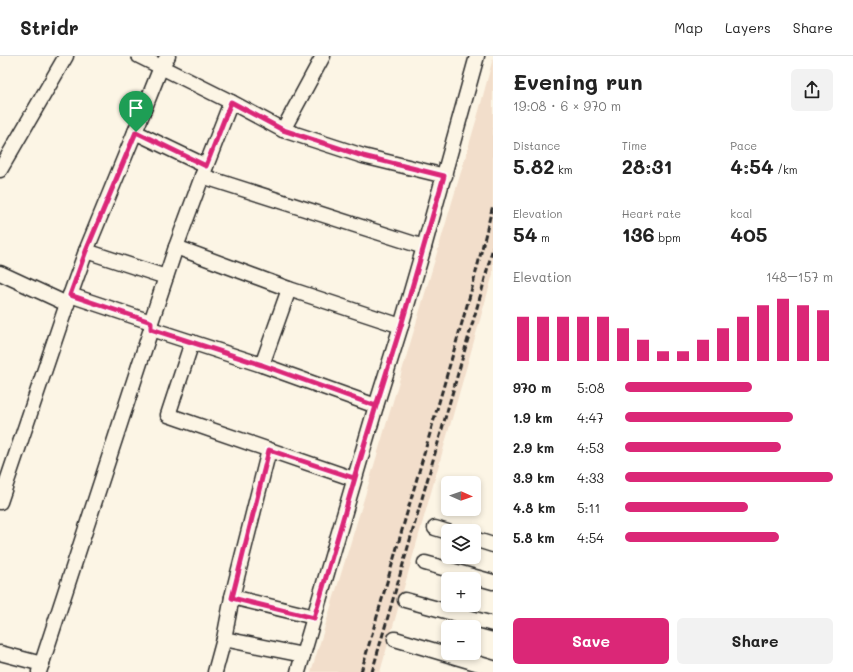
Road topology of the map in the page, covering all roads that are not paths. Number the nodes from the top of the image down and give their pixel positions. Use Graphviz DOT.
graph roads {
  1 [pos="66,56"];
  2 [pos="139,56"];
  3 [pos="323,56"];
  4 [pos="477,56"];
  5 [pos="165,62"];
  6 [pos="231,102"];
  7 [pos="283,130"];
  8 [pos="136,132"];
  9 [pos="1,167"];
  10 [pos="204,171"];
  11 [pos="444,176"];
  12 [pos="176,247"];
  13 [pos="424,247"];
  14 [pos="86,251"];
  15 [pos="0,274"];
  16 [pos="166,277"];
  17 [pos="288,288"];
  18 [pos="69,299"];
  19 [pos="151,326"];
  20 [pos="401,326"];
  21 [pos="192,342"];
  22 [pos="262,365"];
  23 [pos="376,406"];
  24 [pos="269,450"];
  25 [pos="354,478"];
  26 [pos="0,502"];
  27 [pos="481,541"];
  28 [pos="493,545"];
  29 [pos="425,563"];
  30 [pos="493,582"];
  31 [pos="232,598"];
  32 [pos="405,600"];
  33 [pos="314,618"];
  34 [pos="493,624"];
  35 [pos="224,639"];
  36 [pos="395,639"];
  37 [pos="0,653"];
  38 [pos="303,655"];
  39 [pos="40,668"];
  40 [pos="493,668"];
  41 [pos="215,672"];
  42 [pos="298,672"];
  1 -- 9 [label="street"];
  2 -- 5 [label="street"];
  3 -- 7 [label="street"];
  4 -- 11 [label="street"];
  5 -- 6 [label="street"];
  5 -- 8 [label="street"];
  6 -- 7 [label="street"];
  6 -- 10 [label="street"];
  7 -- 11 [label="street"];
  8 -- 10 [label="street"];
  8 -- 14 [label="street"];
  10 -- 12 [label="street"];
  10 -- 13 [label="street"];
  11 -- 13 [label="street"];
  12 -- 16 [label="street"];
  12 -- 17 [label="street"];
  13 -- 20 [label="street"];
  14 -- 16 [label="street"];
  14 -- 18 [label="street"];
  15 -- 18 [label="street"];
  16 -- 19 [label="street"];
  17 -- 20 [label="street"];
  17 -- 22 [label="street"];
  18 -- 19 [label="street"];
  18 -- 26 [label="street"];
  19 -- 21 [label="street"];
  19 -- 39 [label="street"];
  20 -- 23 [label="street"];
  21 -- 22 [label="street"];
  21 -- 24 [label="street"];
  22 -- 23 [label="street"];
  23 -- 25 [label="street"];
  24 -- 25 [label="street"];
  24 -- 31 [label="street"];
  25 -- 33 [label="street"];
  27 -- 28 [label="street"];
  29 -- 30 [label="street"];
  31 -- 33 [label="street"];
  31 -- 35 [label="street"];
  32 -- 34 [label="street"];
  33 -- 38 [label="street"];
  35 -- 38 [label="street"];
  35 -- 41 [label="street"];
  36 -- 40 [label="street"];
  37 -- 39 [label="street"];
  38 -- 42 [label="street"];
}
